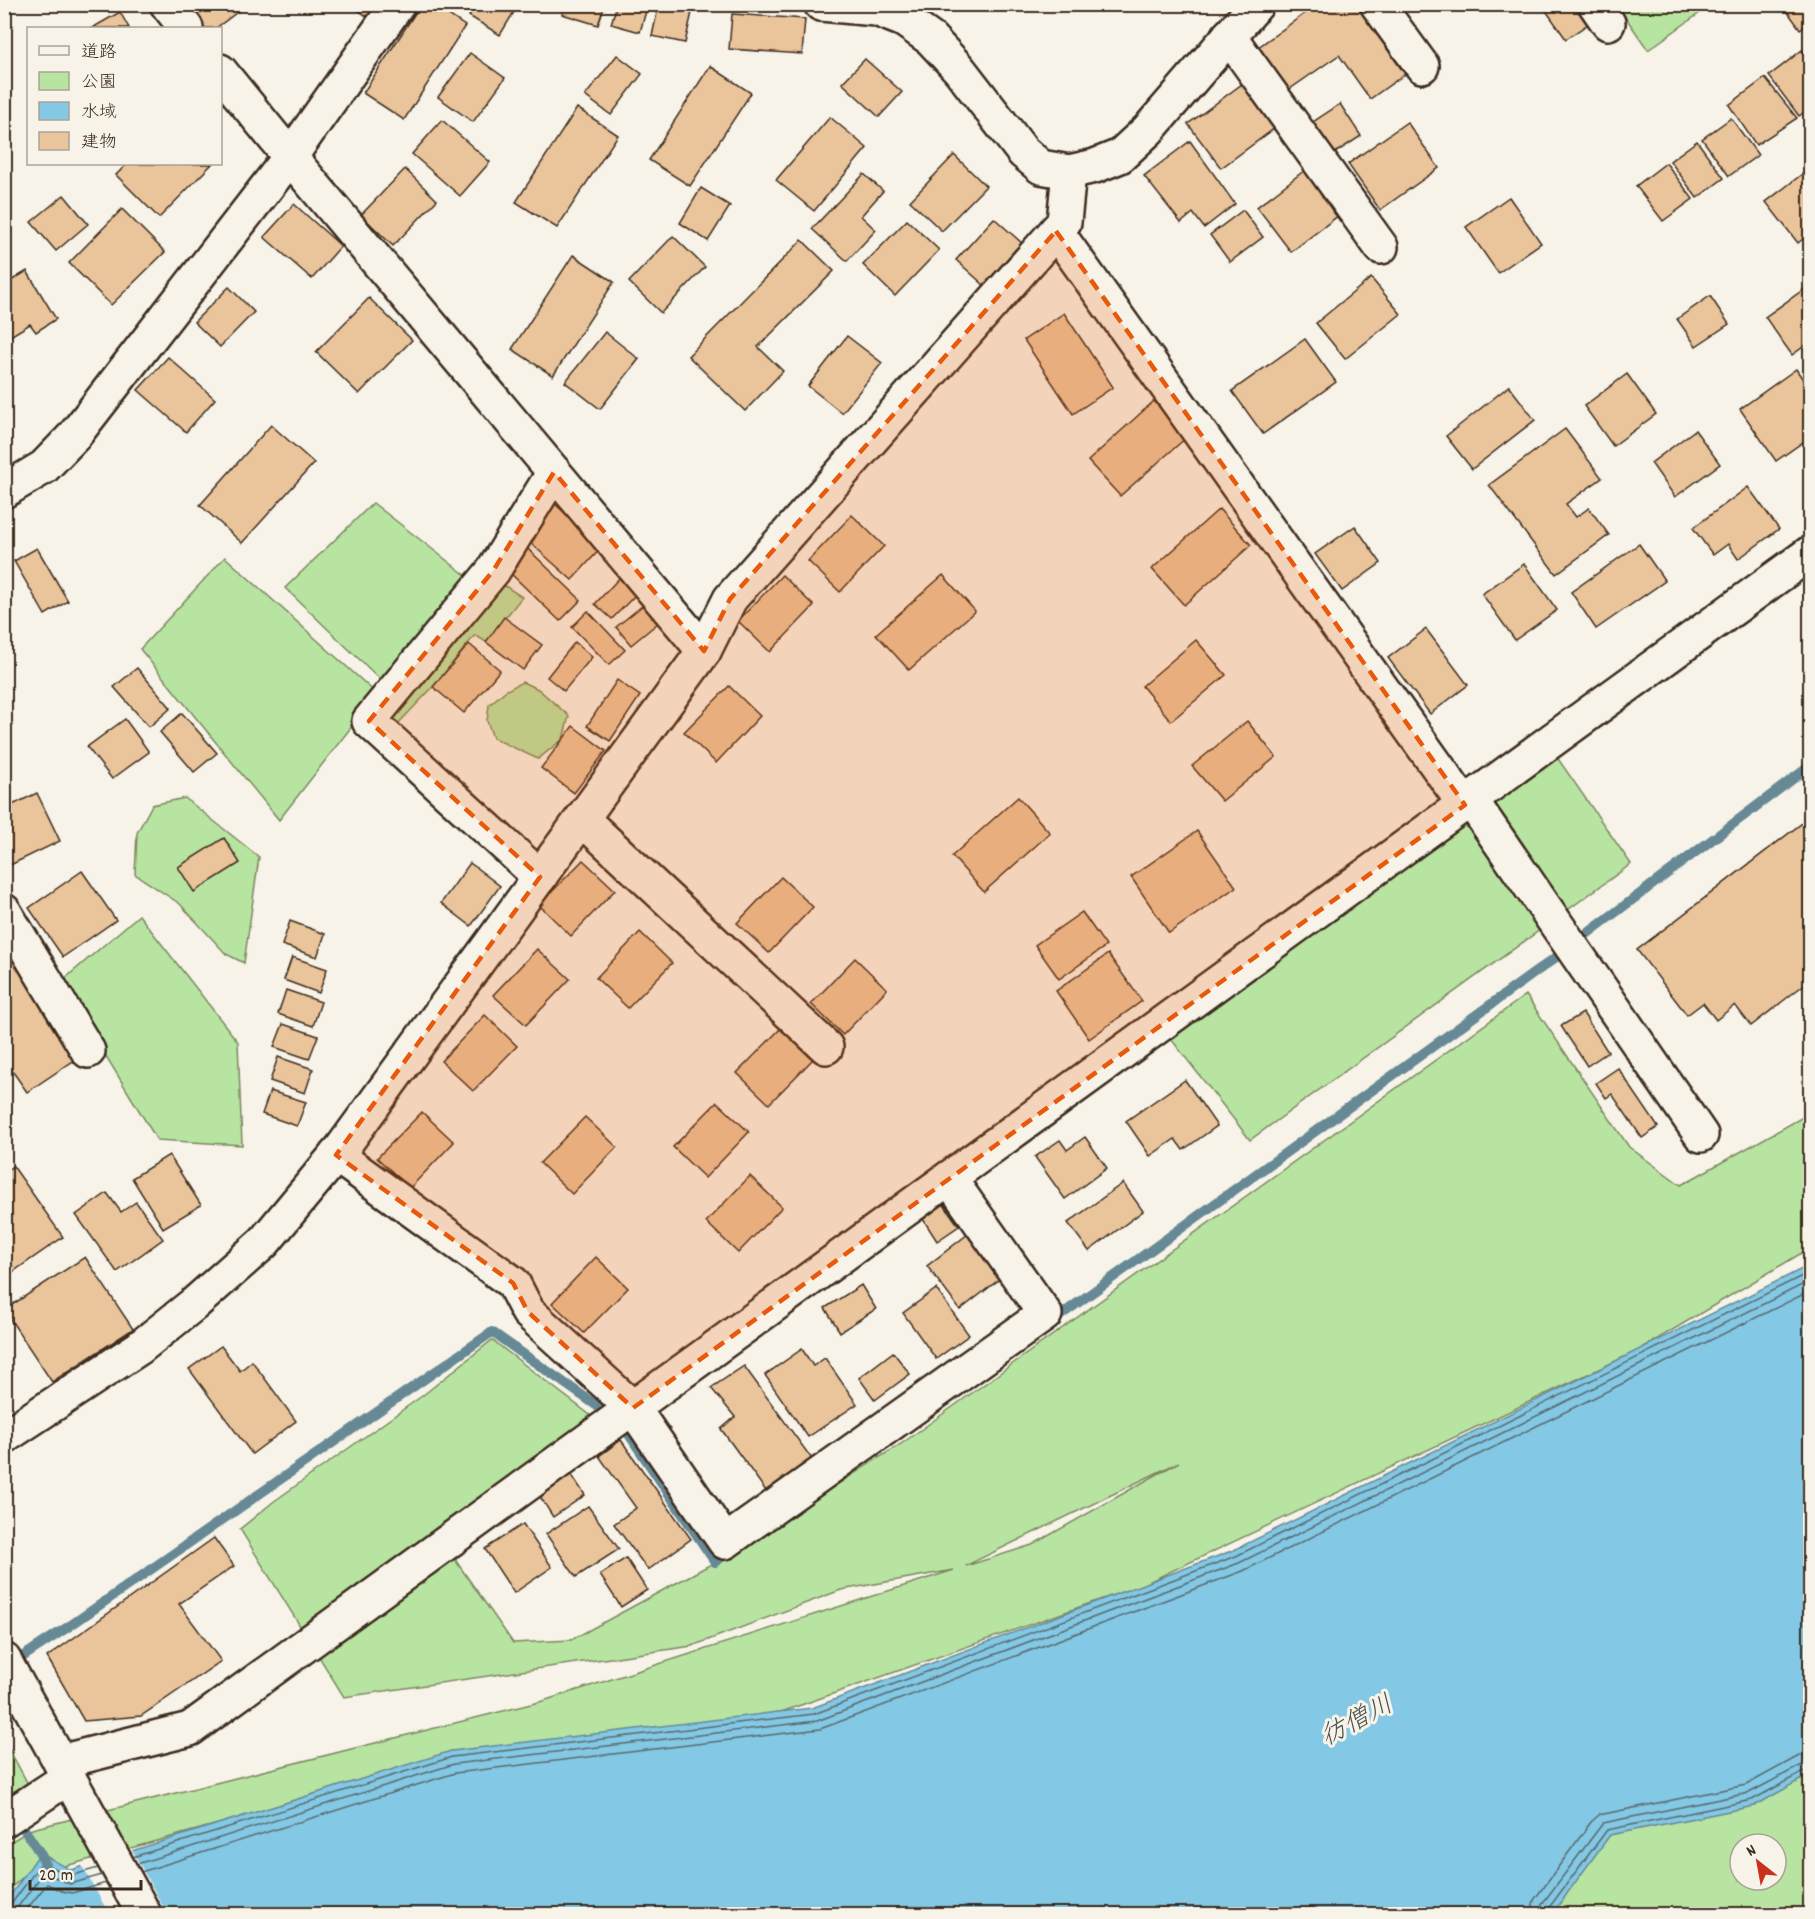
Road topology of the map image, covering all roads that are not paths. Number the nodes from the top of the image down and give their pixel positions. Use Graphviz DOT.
graph roads {
  1 [pos="167,4"];
  2 [pos="398,4"];
  3 [pos="821,4"];
  4 [pos="1257,4"];
  5 [pos="1377,4"];
  6 [pos="185,27"];
  7 [pos="1229,36"];
  8 [pos="1422,66"];
  9 [pos="222,73"];
  10 [pos="290,157"];
  11 [pos="1069,172"];
  12 [pos="1056,231"];
  13 [pos="1381,247"];
  14 [pos="554,472"];
  15 [pos="4,491"];
  16 [pos="1810,553"];
  17 [pos="704,651"];
  18 [pos="1468,802"];
  19 [pos="582,819"];
  20 [pos="540,877"];
  21 [pos="4,911"];
  22 [pos="826,1047"];
  23 [pos="88,1051"];
  24 [pos="1701,1135"];
  25 [pos="336,1155"];
  26 [pos="949,1178"];
  27 [pos="633,1408"];
  28 [pos="4,1437"];
  29 [pos="4,1660"];
  30 [pos="70,1780"];
  31 [pos="4,1820"];
  32 [pos="144,1914"];
  1 -- 6 [label="street"];
  2 -- 10 [label="street"];
  3 -- 11 [label="street"];
  4 -- 7 [label="street"];
  5 -- 8 [label="street"];
  7 -- 11 [label="street"];
  7 -- 13 [label="street"];
  9 -- 10 [label="street"];
  10 -- 14 [label="street"];
  10 -- 15 [label="street"];
  11 -- 12 [label="street"];
  12 -- 17 [label="street"];
  12 -- 18 [label="street"];
  14 -- 17 [label="street"];
  14 -- 20 [label="street"];
  16 -- 18 [label="street"];
  17 -- 19 [label="street"];
  18 -- 24 [label="street"];
  18 -- 26 [label="street"];
  19 -- 20 [label="street"];
  19 -- 22 [label="street"];
  20 -- 25 [label="street"];
  21 -- 23 [label="street"];
  25 -- 27 [label="street"];
  25 -- 28 [label="street"];
  26 -- 27 [label="street"];
  26 -- 27 [label="street"];
  27 -- 30 [label="street"];
  29 -- 30 [label="street"];
  30 -- 31 [label="street"];
  30 -- 32 [label="street"];
}
